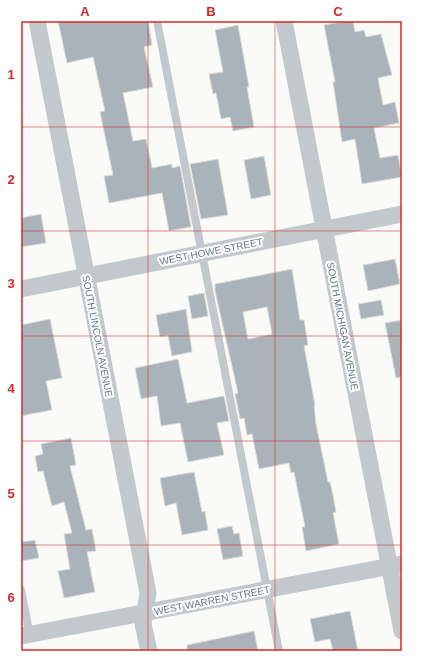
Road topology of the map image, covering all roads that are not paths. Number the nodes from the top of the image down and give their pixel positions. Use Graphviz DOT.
graph roads {
  1 [pos="37,21"];
  2 [pos="157,21"];
  3 [pos="284,21"];
  4 [pos="402,214"];
  5 [pos="324,229"];
  6 [pos="201,253"];
  7 [pos="87,276"];
  8 [pos="21,289"];
  9 [pos="396,565"];
  10 [pos="21,590"];
  11 [pos="269,590"];
  12 [pos="145,613"];
  13 [pos="402,630"];
  14 [pos="25,636"];
  15 [pos="149,651"];
  16 [pos="279,651"];
  1 -- 7 [label="street, SOUTH LINCOLN AVENUE"];
  2 -- 6 [label="lane"];
  3 -- 5 [label="street, SOUTH MICHIGAN AVENUE"];
  4 -- 5 [label="street, WEST HOWE STREET"];
  5 -- 6 [label="street, WEST HOWE STREET"];
  5 -- 9 [label="street, SOUTH MICHIGAN AVENUE"];
  6 -- 7 [label="street, WEST HOWE STREET"];
  6 -- 11 [label="lane"];
  7 -- 8 [label="street, WEST HOWE STREET"];
  7 -- 12 [label="street, SOUTH LINCOLN AVENUE"];
  9 -- 11 [label="street, WEST WARREN STREET"];
  9 -- 13 [label="street, SOUTH MICHIGAN AVENUE"];
  10 -- 14 [label="lane"];
  11 -- 12 [label="street, WEST WARREN STREET"];
  11 -- 16 [label="lane"];
  12 -- 14 [label="street, WEST WARREN STREET"];
  12 -- 15 [label="street, SOUTH LINCOLN AVENUE"];
}
